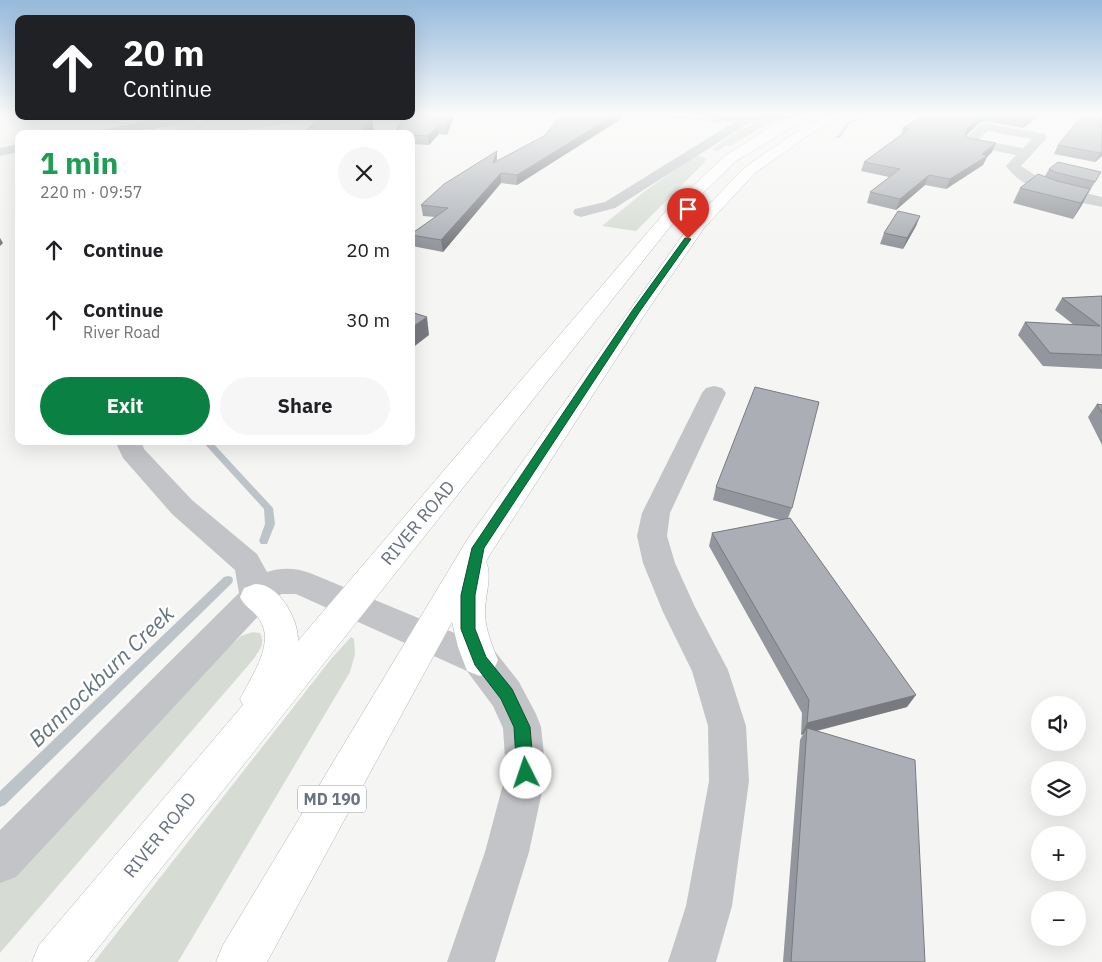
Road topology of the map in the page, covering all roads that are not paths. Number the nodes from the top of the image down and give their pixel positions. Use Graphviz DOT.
graph roads {
  1 [pos="685,159"];
  2 [pos="730,159"];
  3 [pos="766,159"];
  4 [pos="1020,159"];
  5 [pos="1102,202"];
  6 [pos="581,212"];
  7 [pos="714,393"];
  8 [pos="129,445"];
  9 [pos="478,548"];
  10 [pos="256,597"];
  11 [pos="349,605"];
  12 [pos="428,638"];
  13 [pos="480,660"];
  14 [pos="244,732"];
  15 [pos="0,861"];
  16 [pos="56,962"];
  17 [pos="240,962"];
  18 [pos="471,962"];
  19 [pos="692,962"];
  1 -- 6 [label="street"];
  2 -- 11 [label="main road, RIVER ROAD"];
  3 -- 9 [label="main road, MD 190"];
  4 -- 5 [label="street"];
  7 -- 19 [label="street"];
  8 -- 10 [label="street"];
  9 -- 12 [label="main road, MD 190"];
  9 -- 13 [label="main road"];
  10 -- 11 [label="street"];
  10 -- 14 [label="main road"];
  10 -- 15 [label="street"];
  11 -- 12 [label="street"];
  11 -- 14 [label="main road, RIVER ROAD"];
  12 -- 13 [label="street"];
  12 -- 17 [label="main road, MD 190"];
  13 -- 18 [label="street"];
  14 -- 16 [label="main road, RIVER ROAD"];
}
